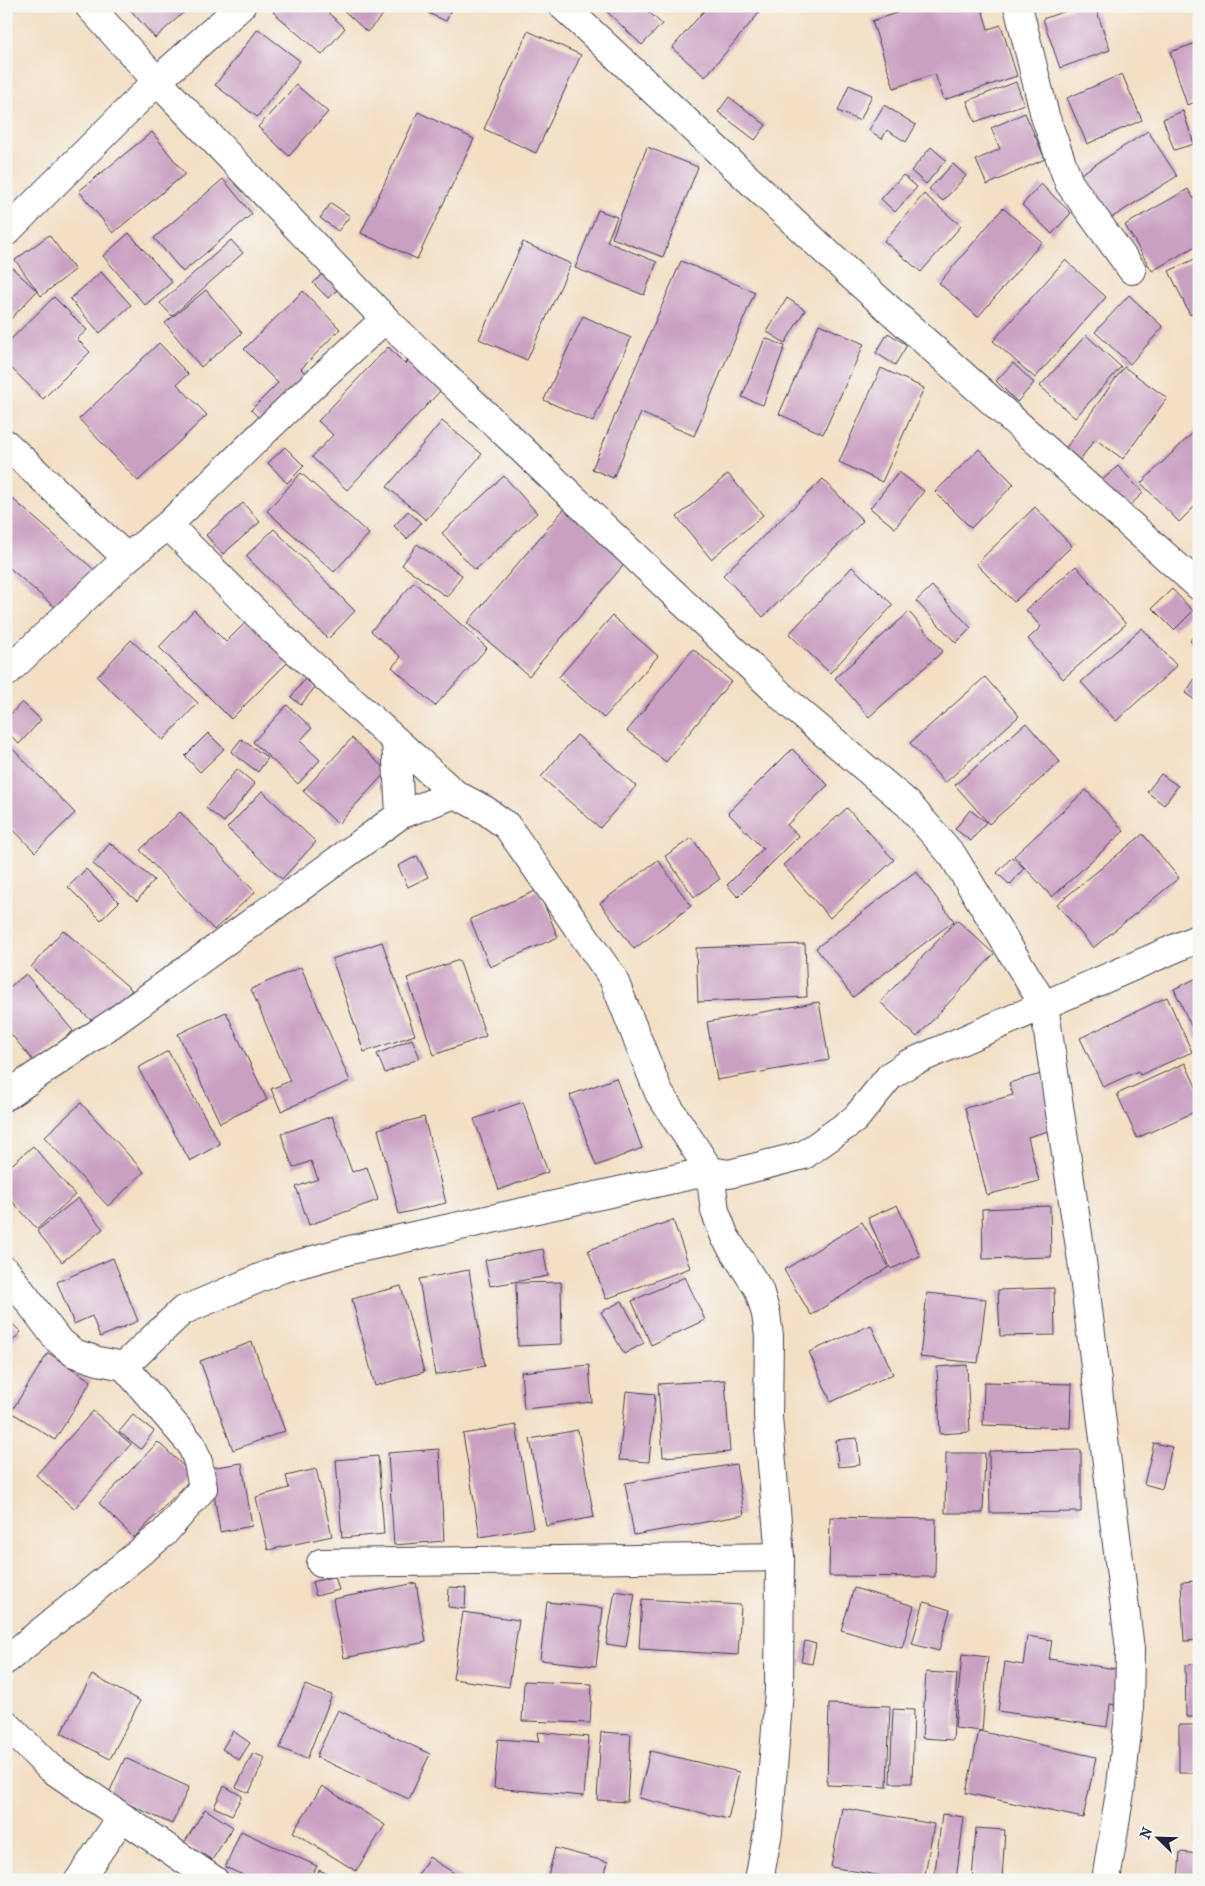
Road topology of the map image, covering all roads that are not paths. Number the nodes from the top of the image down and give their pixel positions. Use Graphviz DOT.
graph roads {
  1 [pos="89,6"];
  2 [pos="241,6"];
  3 [pos="563,6"];
  4 [pos="1018,6"];
  5 [pos="157,81"];
  6 [pos="6,232"];
  7 [pos="1132,270"];
  8 [pos="385,319"];
  9 [pos="6,444"];
  10 [pos="168,525"];
  11 [pos="128,558"];
  12 [pos="1199,586"];
  13 [pos="6,673"];
  14 [pos="396,741"];
  15 [pos="455,794"];
  16 [pos="400,815"];
  17 [pos="1199,938"];
  18 [pos="1044,1005"];
  19 [pos="6,1096"];
  20 [pos="710,1171"];
  21 [pos="6,1271"];
  22 [pos="124,1366"];
  23 [pos="780,1557"];
  24 [pos="321,1563"];
  25 [pos="6,1660"];
  26 [pos="6,1724"];
  27 [pos="122,1817"];
  28 [pos="768,1832"];
  29 [pos="79,1880"];
  30 [pos="214,1880"];
  31 [pos="759,1880"];
  32 [pos="770,1880"];
  33 [pos="1106,1880"];
  1 -- 5 [label="street"];
  2 -- 5 [label="street"];
  3 -- 12 [label="street"];
  4 -- 7 [label="street"];
  5 -- 6 [label="street"];
  5 -- 8 [label="street"];
  8 -- 10 [label="street"];
  8 -- 18 [label="street"];
  9 -- 11 [label="street"];
  10 -- 11 [label="street"];
  10 -- 14 [label="street"];
  11 -- 13 [label="street"];
  14 -- 15 [label="street"];
  14 -- 16 [label="street"];
  15 -- 16 [label="street"];
  15 -- 20 [label="street"];
  16 -- 19 [label="street"];
  17 -- 18 [label="street"];
  18 -- 20 [label="street"];
  18 -- 33 [label="street"];
  20 -- 22 [label="street"];
  20 -- 23 [label="street"];
  21 -- 22 [label="street"];
  22 -- 25 [label="street"];
  23 -- 24 [label="street"];
  23 -- 28 [label="street"];
  26 -- 27 [label="street"];
  27 -- 29 [label="street"];
  27 -- 30 [label="street"];
  28 -- 31 [label="street"];
  28 -- 32 [label="street"];
}
